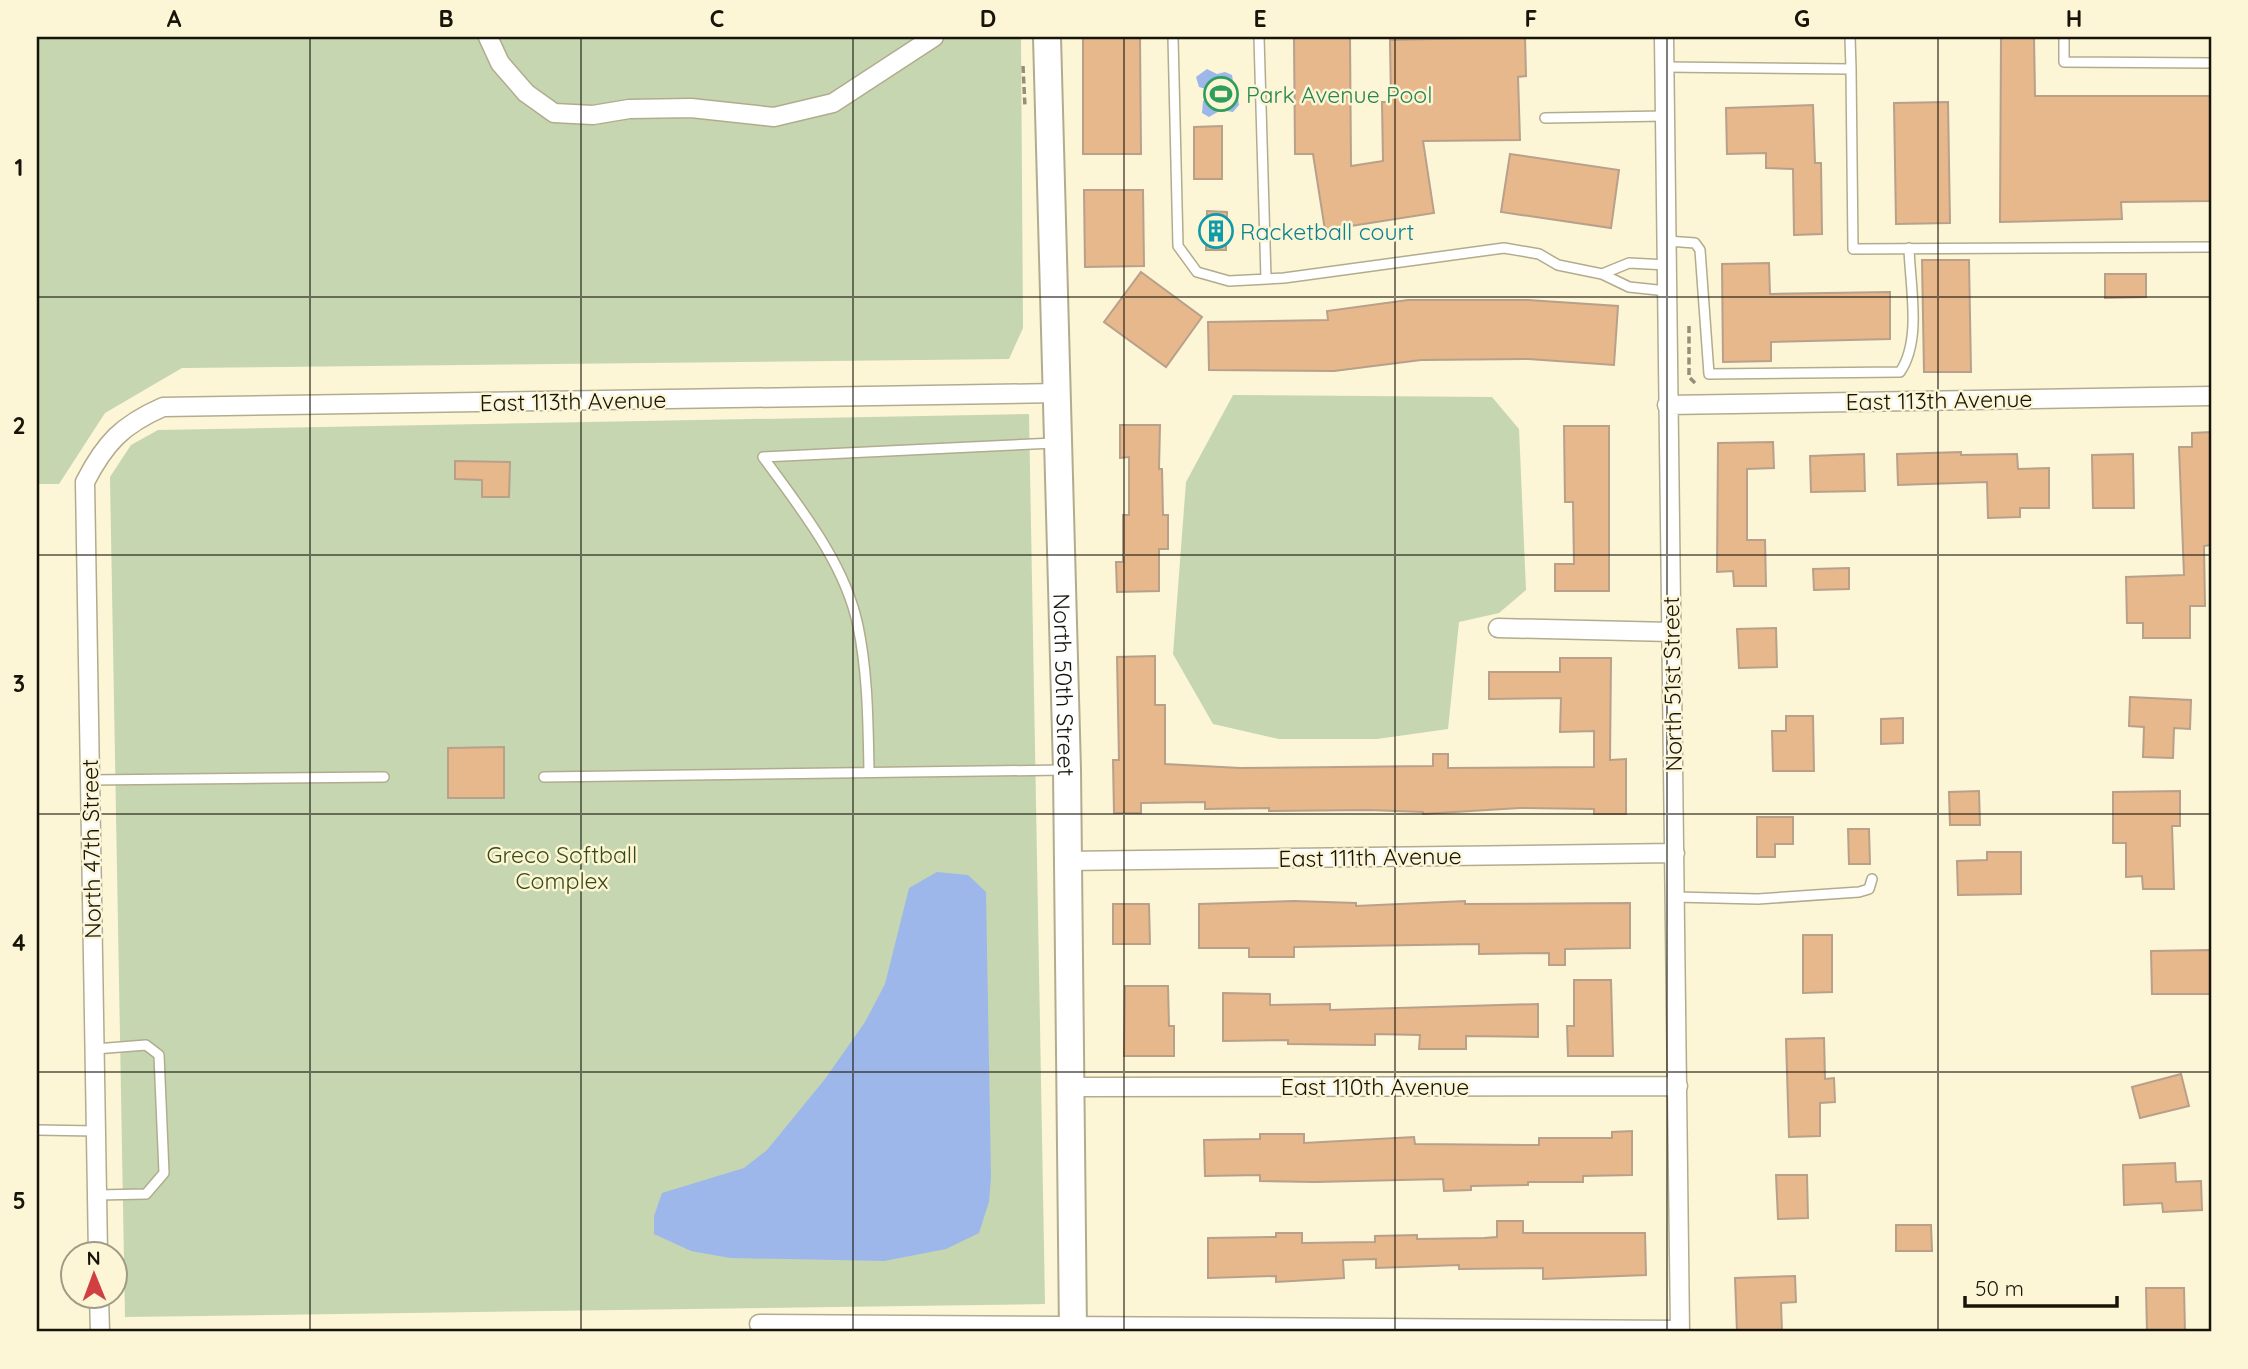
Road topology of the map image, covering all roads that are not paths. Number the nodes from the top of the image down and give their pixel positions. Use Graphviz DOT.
graph roads {
  1 [pos="488,37"];
  2 [pos="934,37"];
  3 [pos="1047,37"];
  4 [pos="1174,37"];
  5 [pos="1259,37"];
  6 [pos="1664,37"];
  7 [pos="1850,37"];
  8 [pos="2064,37"];
  9 [pos="2211,63"];
  10 [pos="1664,67"];
  11 [pos="1851,69"];
  12 [pos="1665,116"];
  13 [pos="1545,118"];
  14 [pos="1667,241"];
  15 [pos="2211,247"];
  16 [pos="1909,248"];
  17 [pos="1667,265"];
  18 [pos="1602,274"];
  19 [pos="1266,279"];
  20 [pos="1667,291"];
  21 [pos="1058,393"];
  22 [pos="2211,396"];
  23 [pos="1667,405"];
  24 [pos="1058,443"];
  25 [pos="102,449"];
  26 [pos="1498,628"];
  27 [pos="1671,632"];
  28 [pos="1066,770"];
  29 [pos="869,771"];
  30 [pos="384,777"];
  31 [pos="544,777"];
  32 [pos="90,779"];
  33 [pos="1675,853"];
  34 [pos="1066,861"];
  35 [pos="1872,879"];
  36 [pos="1675,897"];
  37 [pos="95,1049"];
  38 [pos="1678,1086"];
  39 [pos="1072,1087"];
  40 [pos="37,1130"];
  41 [pos="96,1131"];
  42 [pos="97,1195"];
  43 [pos="98,1240"];
  44 [pos="99,1310"];
  45 [pos="759,1324"];
  46 [pos="1072,1329"];
  47 [pos="1680,1331"];
  48 [pos="100,1332"];
  1 -- 2 [label="street"];
  3 -- 21 [label="street, North 50th Street"];
  4 -- 19 [label="lane"];
  5 -- 19 [label="lane"];
  6 -- 10 [label="street, North 51st Street"];
  7 -- 11 [label="lane"];
  8 -- 9 [label="lane"];
  10 -- 11 [label="lane"];
  10 -- 12 [label="street, North 51st Street"];
  11 -- 16 [label="lane"];
  12 -- 13 [label="lane"];
  12 -- 14 [label="street, North 51st Street"];
  14 -- 16 [label="lane"];
  14 -- 17 [label="street, North 51st Street"];
  15 -- 16 [label="lane"];
  17 -- 18 [label="lane"];
  17 -- 20 [label="street, North 51st Street"];
  18 -- 19 [label="lane"];
  18 -- 20 [label="lane"];
  20 -- 23 [label="street, North 51st Street"];
  21 -- 24 [label="street, North 50th Street"];
  21 -- 25 [label="street, East 113th Avenue"];
  22 -- 23 [label="street, East 113th Avenue"];
  23 -- 27 [label="street, North 51st Street"];
  24 -- 28 [label="street, North 50th Street"];
  24 -- 29 [label="lane"];
  25 -- 32 [label="street, North 47th Street"];
  26 -- 27 [label="street"];
  27 -- 33 [label="street, North 51st Street"];
  28 -- 29 [label="lane"];
  28 -- 34 [label="street, North 50th Street"];
  29 -- 31 [label="lane"];
  30 -- 32 [label="lane"];
  32 -- 37 [label="street, North 47th Street"];
  33 -- 34 [label="street, East 111th Avenue"];
  33 -- 36 [label="street, North 51st Street"];
  34 -- 39 [label="street, North 50th Street"];
  35 -- 36 [label="lane"];
  36 -- 38 [label="street, North 51st Street"];
  37 -- 41 [label="street, North 47th Street"];
  37 -- 42 [label="lane"];
  38 -- 39 [label="street, East 110th Avenue"];
  38 -- 47 [label="street, North 51st Street"];
  39 -- 46 [label="street, North 50th Street"];
  40 -- 41 [label="lane"];
  41 -- 42 [label="street, North 47th Street"];
  42 -- 43 [label="street, North 47th Street"];
  44 -- 48 [label="street"];
  45 -- 46 [label="street"];
  46 -- 47 [label="street"];
}
